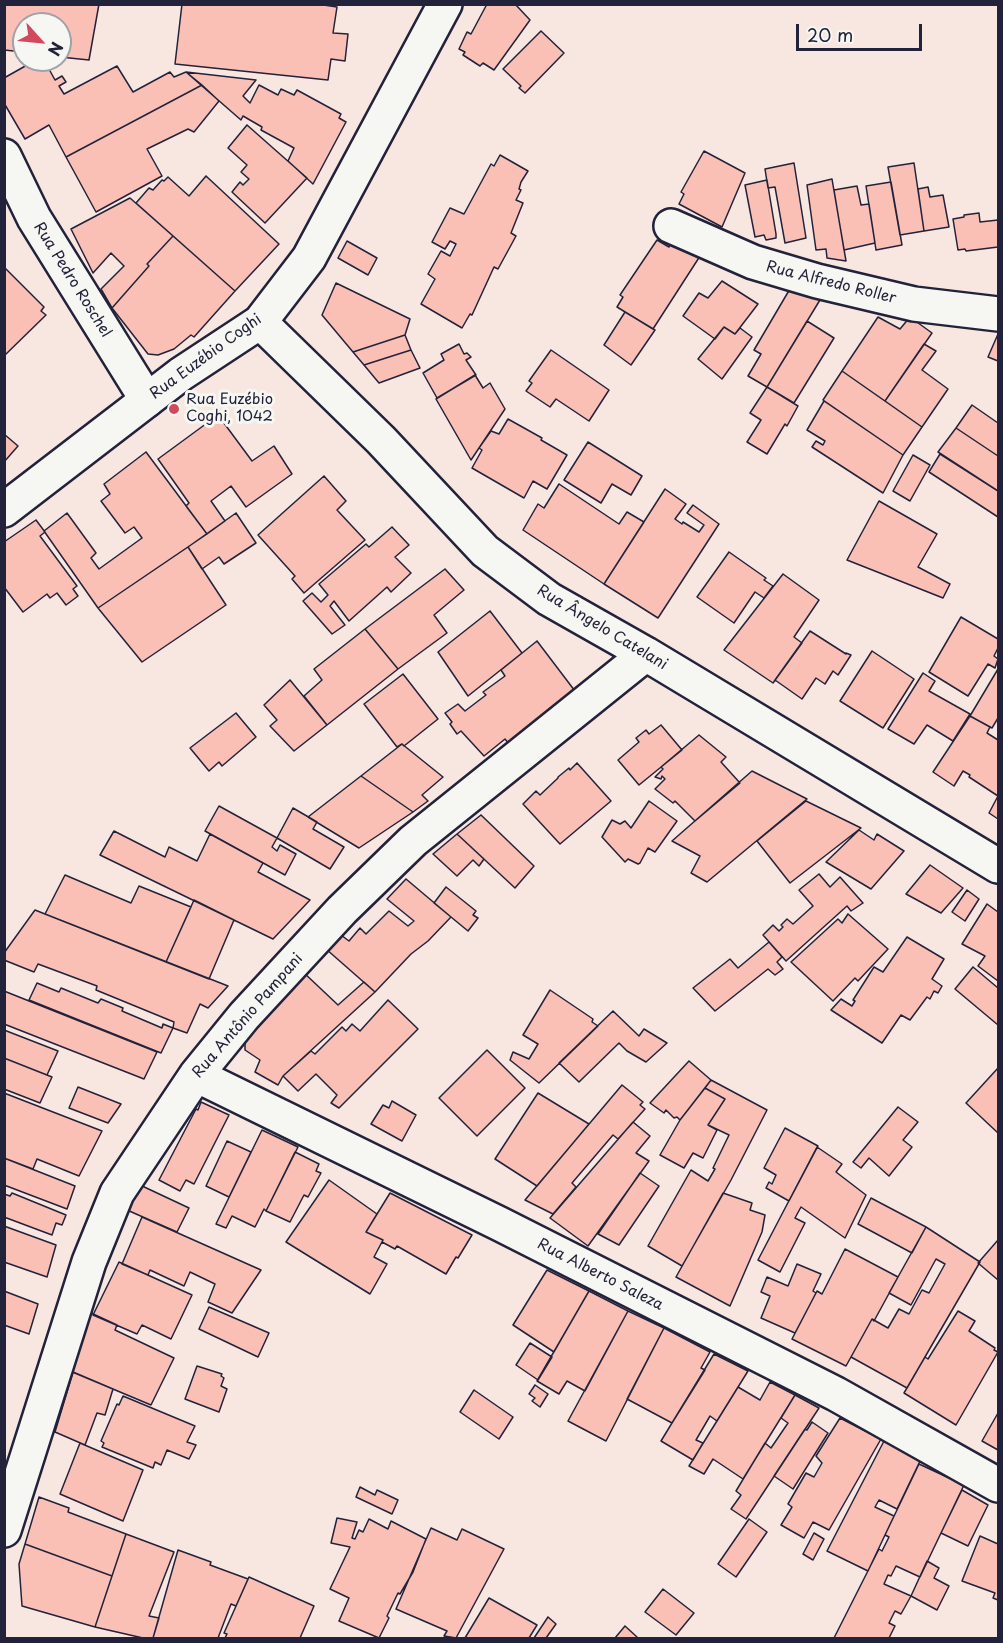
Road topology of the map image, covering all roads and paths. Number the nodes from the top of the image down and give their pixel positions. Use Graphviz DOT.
graph roads {
  1 [pos="445,4"];
  2 [pos="4,156"];
  3 [pos="671,226"];
  4 [pos="999,314"];
  5 [pos="260,322"];
  6 [pos="147,400"];
  7 [pos="4,510"];
  8 [pos="646,654"];
  9 [pos="999,866"];
  10 [pos="196,1075"];
  11 [pos="999,1485"];
  12 [pos="4,1530"];
  1 -- 5 [label="street, Rua Euzébio Coghi"];
  2 -- 6 [label="street, Rua Pedro Roschel"];
  3 -- 4 [label="street, Rua Alfredo Roller"];
  5 -- 6 [label="street, Rua Euzébio Coghi"];
  5 -- 8 [label="street, Rua Ângelo Catelani"];
  6 -- 7 [label="street, Rua Euzébio Coghi"];
  8 -- 9 [label="street, Rua Ângelo Catelani"];
  8 -- 10 [label="street, Rua Antônio Pampani"];
  10 -- 11 [label="street, Rua Alberto Saleza"];
  10 -- 12 [label="street, Rua Antônio Pampani"];
}
